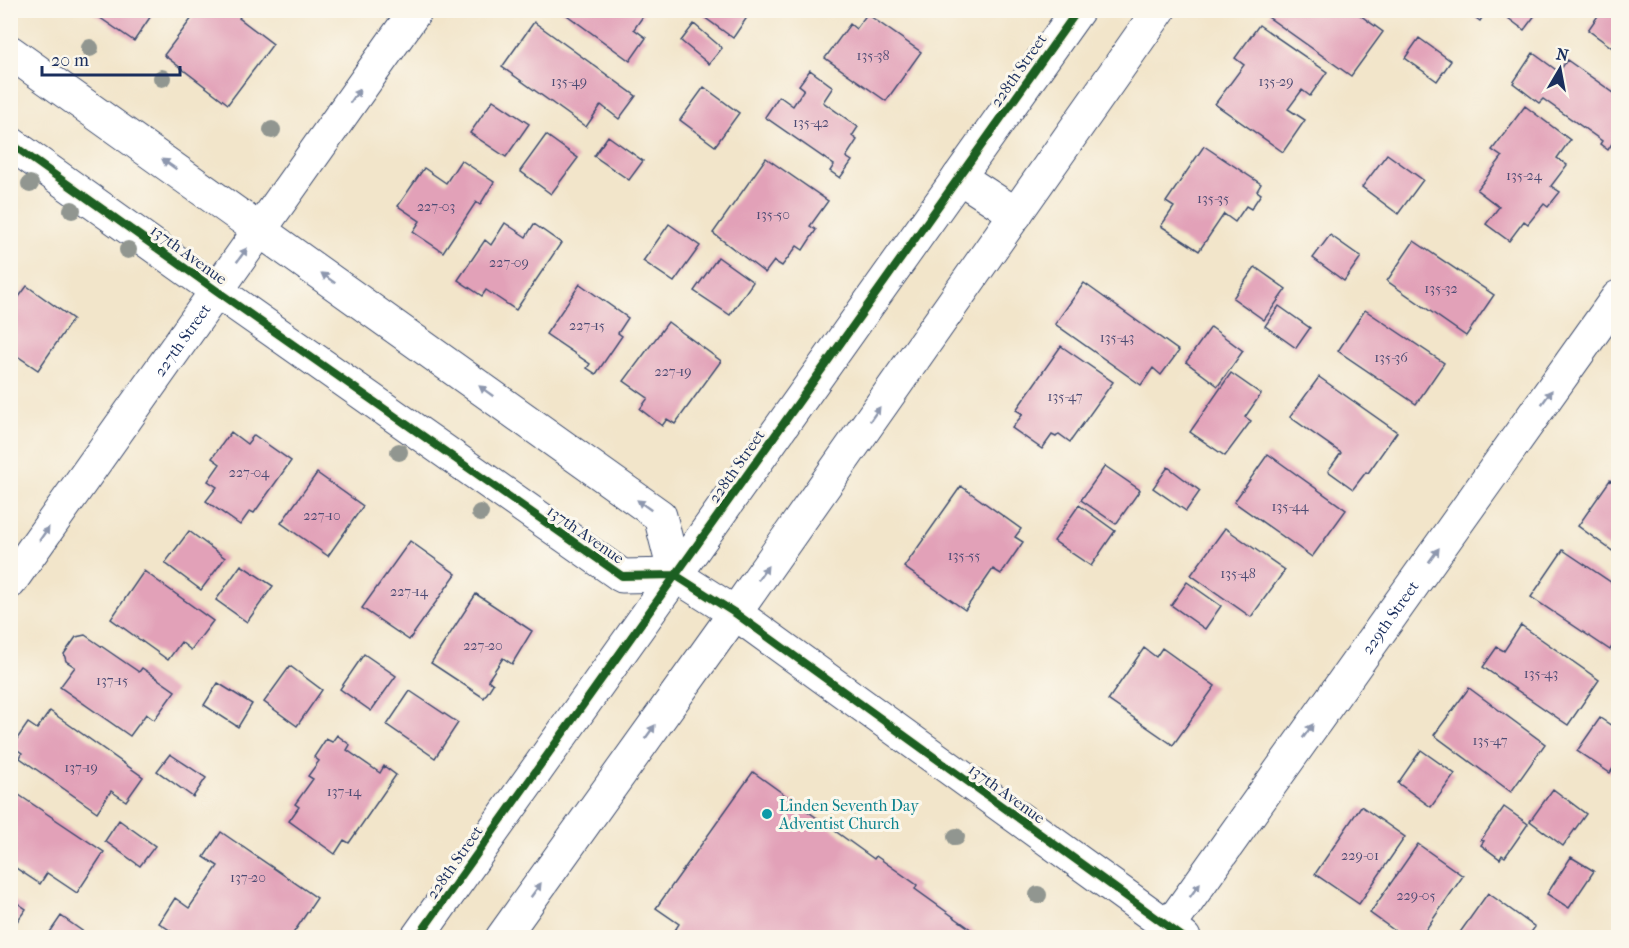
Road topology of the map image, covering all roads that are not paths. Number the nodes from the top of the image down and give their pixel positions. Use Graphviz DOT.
graph roads {
  1 [pos="416,10"];
  2 [pos="1078,10"];
  3 [pos="1159,10"];
  4 [pos="10,52"];
  5 [pos="10,143"];
  6 [pos="959,177"];
  7 [pos="1016,214"];
  8 [pos="261,230"];
  9 [pos="217,291"];
  10 [pos="1618,297"];
  11 [pos="675,575"];
  12 [pos="10,582"];
  13 [pos="735,613"];
  14 [pos="1171,934"];
  15 [pos="417,938"];
  16 [pos="502,938"];
  8 -- 1 [label="street, 227th Street, one-way"];
  2 -- 6 [label="street, 228th Street"];
  3 -- 7 [label="street"];
  8 -- 4 [label="street, one-way"];
  5 -- 9 [label="street, 137th Avenue"];
  6 -- 7 [label="street"];
  6 -- 11 [label="street, 228th Street"];
  13 -- 7 [label="street, one-way"];
  9 -- 8 [label="street, 227th Street, one-way"];
  11 -- 8 [label="street, one-way"];
  9 -- 11 [label="street, 137th Avenue"];
  12 -- 9 [label="street, 227th Street, one-way"];
  14 -- 10 [label="street, 229th Street, one-way"];
  11 -- 13 [label="street, 137th Avenue"];
  11 -- 15 [label="street, 228th Street"];
  13 -- 14 [label="street, 137th Avenue"];
  16 -- 13 [label="street, one-way"];
}
